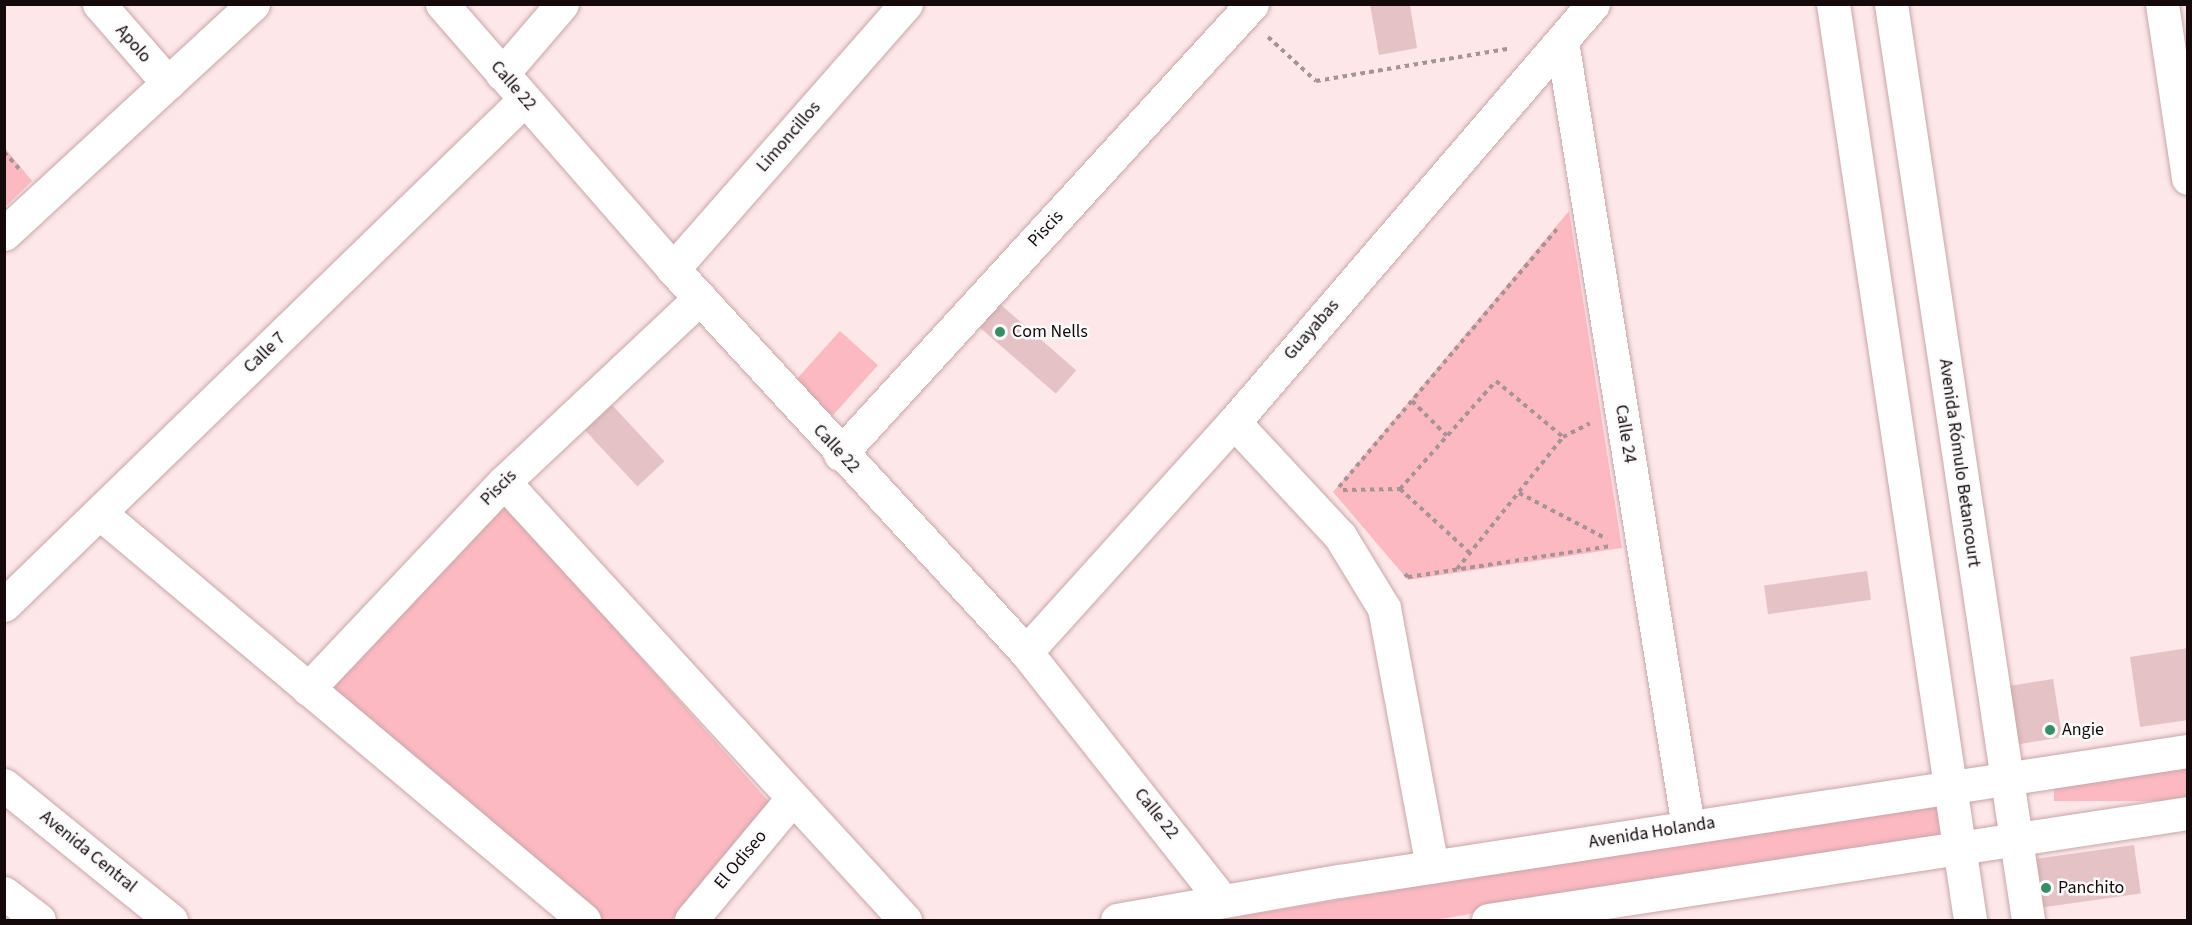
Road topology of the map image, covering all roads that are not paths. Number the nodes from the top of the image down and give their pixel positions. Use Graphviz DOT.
graph roads {
  1 [pos="99,4"];
  2 [pos="253,4"];
  3 [pos="442,4"];
  4 [pos="562,4"];
  5 [pos="906,4"];
  6 [pos="1593,4"];
  7 [pos="1833,4"];
  8 [pos="1892,4"];
  9 [pos="2162,4"];
  10 [pos="1248,9"];
  11 [pos="1562,40"];
  12 [pos="502,74"];
  13 [pos="168,83"];
  14 [pos="525,100"];
  15 [pos="2187,178"];
  16 [pos="4,234"];
  17 [pos="673,269"];
  18 [pos="700,298"];
  19 [pos="1234,422"];
  20 [pos="840,454"];
  21 [pos="504,482"];
  22 [pos="100,514"];
  23 [pos="4,605"];
  24 [pos="1026,652"];
  25 [pos="308,689"];
  26 [pos="2187,751"];
  27 [pos="2006,779"];
  28 [pos="4,785"];
  29 [pos="1948,786"];
  30 [pos="791,800"];
  31 [pos="2187,813"];
  32 [pos="1688,827"];
  33 [pos="2016,838"];
  34 [pos="1958,850"];
  35 [pos="1432,867"];
  36 [pos="4,892"];
  37 [pos="1222,900"];
  38 [pos="39,921"];
  39 [pos="171,921"];
  40 [pos="584,921"];
  41 [pos="691,921"];
  42 [pos="905,921"];
  43 [pos="1117,921"];
  44 [pos="1488,921"];
  45 [pos="1970,921"];
  46 [pos="2028,921"];
  1 -- 13 [label="street, Apolo"];
  2 -- 13 [label="street"];
  3 -- 12 [label="street, Calle 22"];
  4 -- 12 [label="street"];
  5 -- 17 [label="street, Limoncillos"];
  6 -- 11 [label="street, Guayabas"];
  7 -- 29 [label="street"];
  8 -- 27 [label="street, Avenida Rómulo Betancourt"];
  9 -- 15 [label="street"];
  10 -- 20 [label="street, Piscis"];
  11 -- 19 [label="street, Guayabas"];
  11 -- 32 [label="street, Calle 24"];
  12 -- 14 [label="street, Calle 22"];
  13 -- 16 [label="street"];
  14 -- 17 [label="street, Calle 22"];
  14 -- 22 [label="street, Calle 7"];
  17 -- 18 [label="street, Calle 22"];
  18 -- 20 [label="street, Calle 22"];
  18 -- 21 [label="street, Piscis"];
  19 -- 24 [label="street, Guayabas"];
  19 -- 35 [label="street"];
  20 -- 24 [label="street, Calle 22"];
  21 -- 25 [label="street, Piscis"];
  21 -- 30 [label="street"];
  22 -- 23 [label="street, Calle 7"];
  22 -- 25 [label="street"];
  24 -- 37 [label="street, Calle 22"];
  25 -- 40 [label="street"];
  26 -- 27 [label="street, Avenida Holanda"];
  27 -- 29 [label="street, Avenida Holanda"];
  27 -- 33 [label="street, Avenida Rómulo Betancourt"];
  28 -- 39 [label="street, Avenida Central"];
  29 -- 32 [label="street, Avenida Holanda"];
  29 -- 34 [label="street"];
  30 -- 41 [label="street, El Odiseo"];
  30 -- 42 [label="street"];
  31 -- 33 [label="street"];
  32 -- 35 [label="street, Avenida Holanda"];
  33 -- 34 [label="street"];
  33 -- 46 [label="street, Avenida Rómulo Betancourt"];
  34 -- 44 [label="street"];
  34 -- 45 [label="street"];
  35 -- 37 [label="street, Avenida Holanda"];
  36 -- 38 [label="street"];
  37 -- 43 [label="street, Avenida Holanda"];
}
